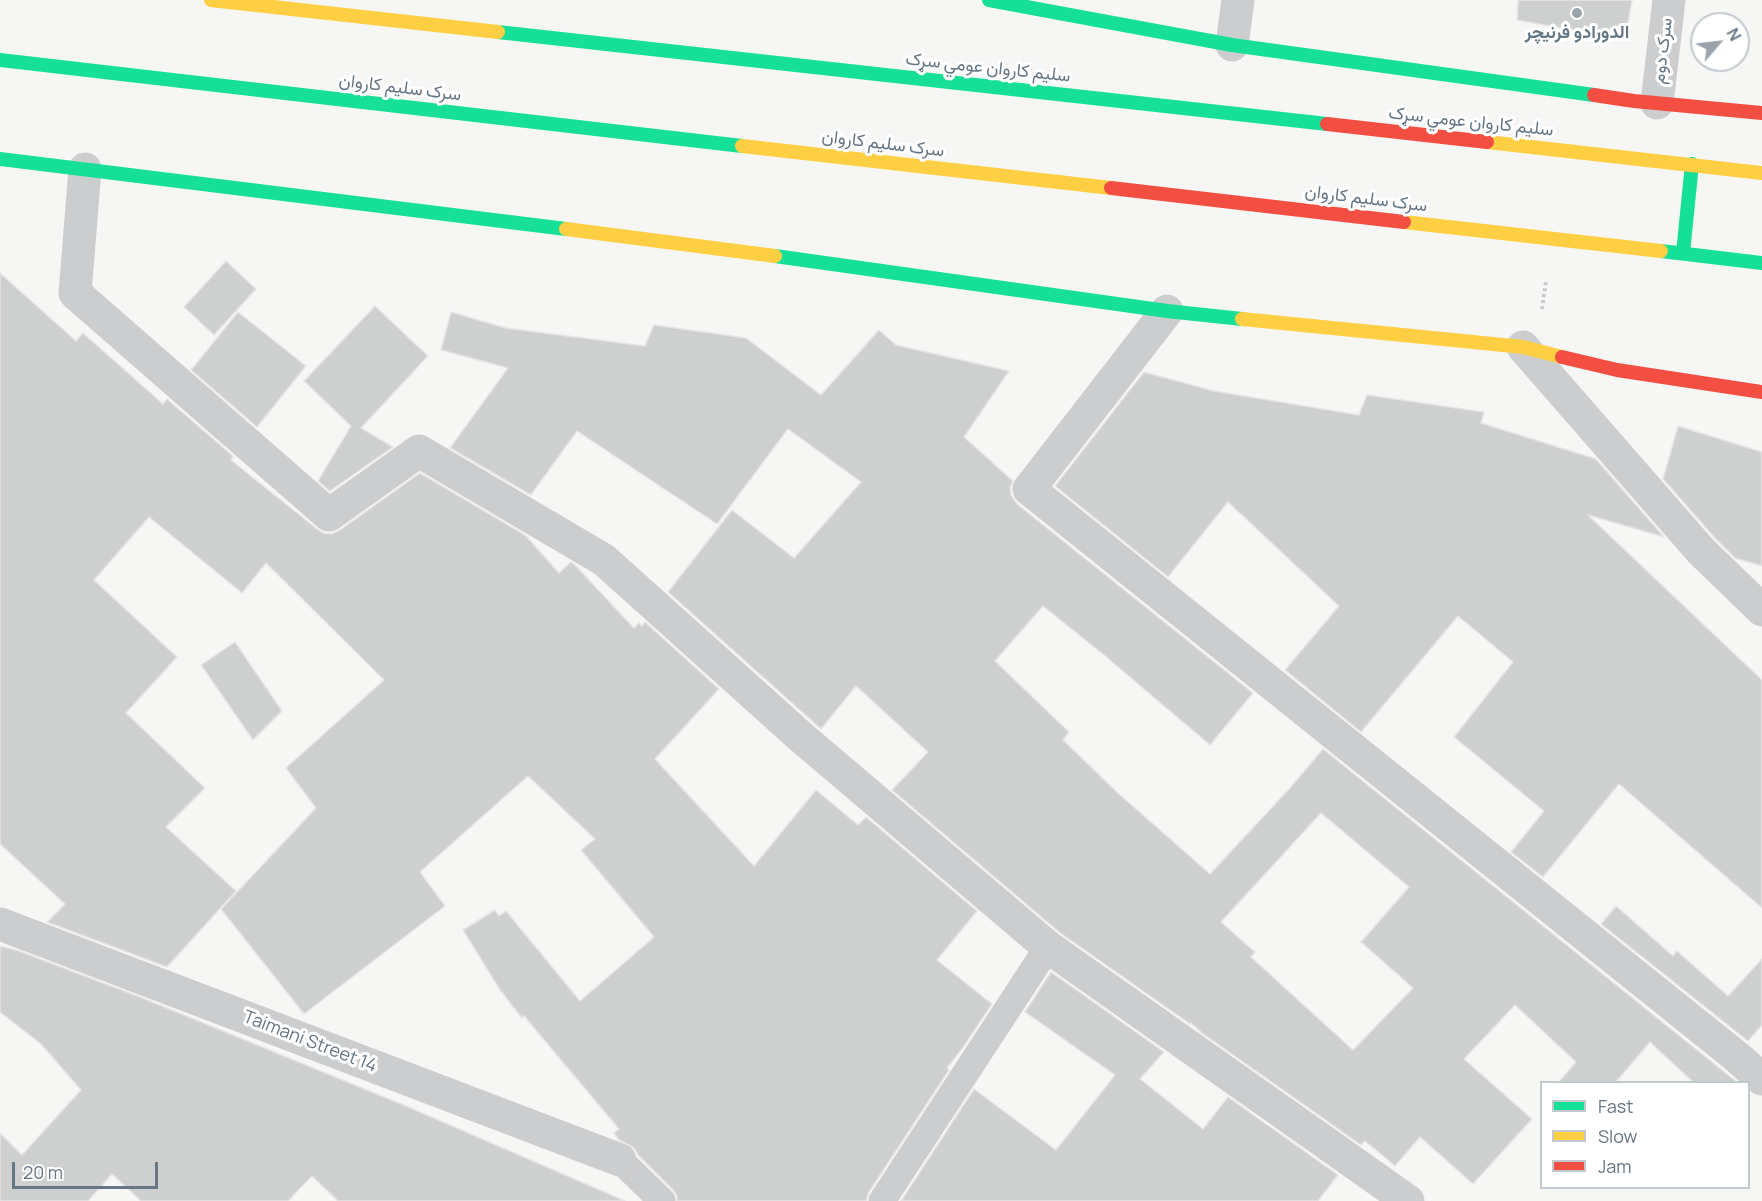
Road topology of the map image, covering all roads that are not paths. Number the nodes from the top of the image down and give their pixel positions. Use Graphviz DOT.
graph roads {
  1 [pos="211,0"];
  2 [pos="989,0"];
  3 [pos="1238,0"];
  4 [pos="1670,0"];
  5 [pos="1232,45"];
  6 [pos="0,60"];
  7 [pos="1657,103"];
  8 [pos="1762,113"];
  9 [pos="0,159"];
  10 [pos="1692,164"];
  11 [pos="85,168"];
  12 [pos="1762,173"];
  13 [pos="1683,253"];
  14 [pos="1762,263"];
  15 [pos="1167,311"];
  16 [pos="1523,347"];
  17 [pos="1762,392"];
  18 [pos="1762,610"];
  19 [pos="0,924"];
  20 [pos="1047,947"];
  21 [pos="1762,1079"];
  22 [pos="620,1160"];
  23 [pos="663,1201"];
  24 [pos="882,1201"];
  25 [pos="1407,1201"];
  1 -- 10 [label="main road, سلیم کاروان عومي سړک"];
  2 -- 5 [label="main road"];
  3 -- 5 [label="street"];
  4 -- 7 [label="street, سرک دوم"];
  5 -- 7 [label="main road"];
  6 -- 13 [label="main road, سرک سلیم کاروان"];
  7 -- 8 [label="main road"];
  9 -- 11 [label="main road"];
  10 -- 12 [label="main road, سلیم کاروان عومي سړک"];
  10 -- 13 [label="main road"];
  11 -- 15 [label="main road"];
  11 -- 20 [label="street"];
  13 -- 14 [label="main road, سرک سلیم کاروان"];
  15 -- 16 [label="main road"];
  15 -- 21 [label="street"];
  16 -- 17 [label="main road"];
  16 -- 18 [label="street"];
  19 -- 22 [label="street, Taimani Street 14"];
  20 -- 24 [label="lane"];
  20 -- 25 [label="street"];
  22 -- 23 [label="lane"];
}
